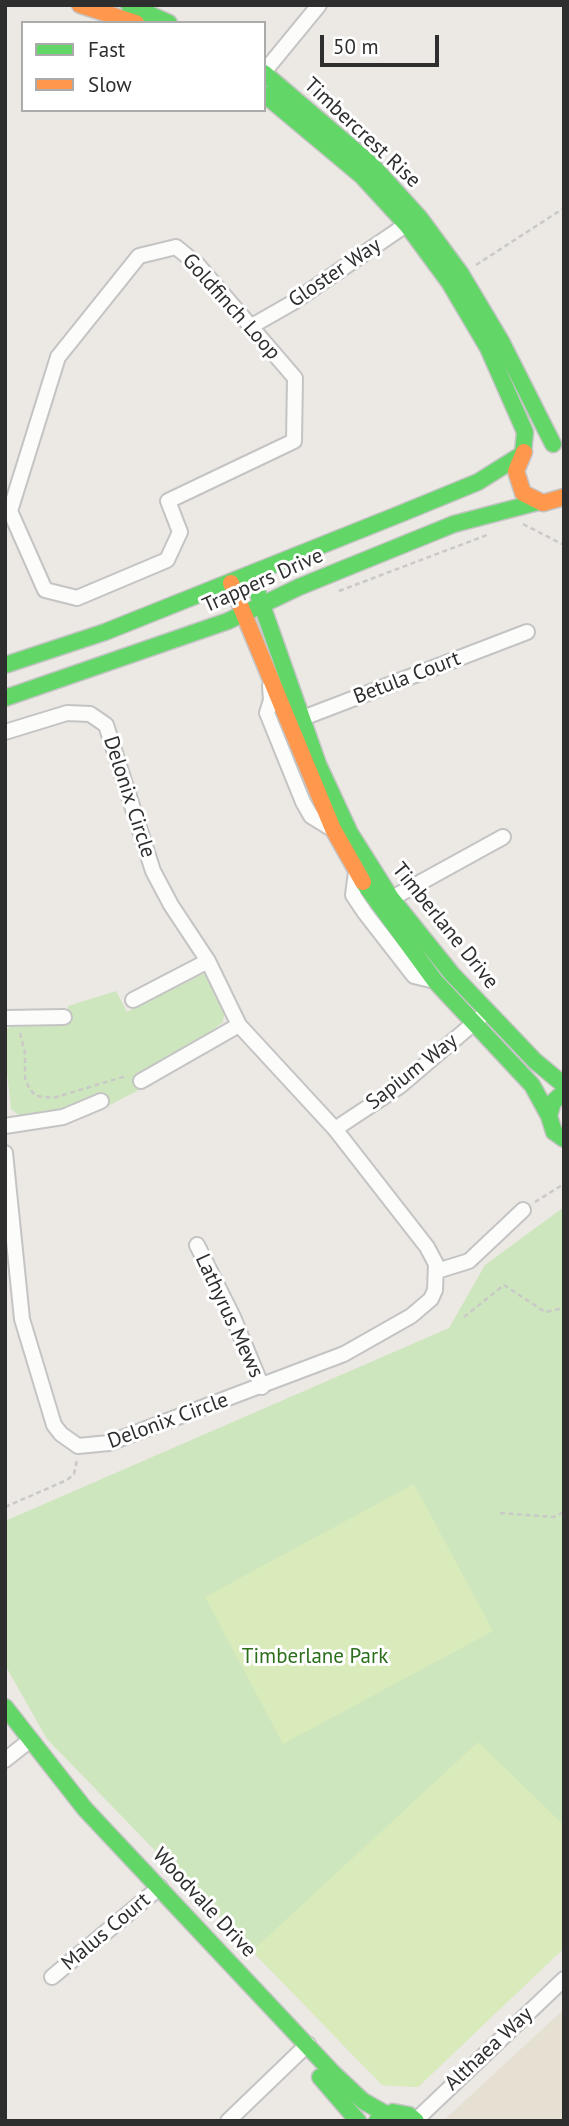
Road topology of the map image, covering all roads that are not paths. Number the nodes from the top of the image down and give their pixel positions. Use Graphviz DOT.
graph roads {
  1 [pos="80,5"];
  2 [pos="129,5"];
  3 [pos="319,5"];
  4 [pos="130,21"];
  5 [pos="165,21"];
  6 [pos="266,70"];
  7 [pos="266,74"];
  8 [pos="266,96"];
  9 [pos="413,221"];
  10 [pos="250,327"];
  11 [pos="561,448"];
  12 [pos="522,454"];
  13 [pos="564,496"];
  14 [pos="538,502"];
  15 [pos="251,574"];
  16 [pos="231,583"];
  17 [pos="262,605"];
  18 [pos="241,613"];
  19 [pos="527,632"];
  20 [pos="5,665"];
  21 [pos="268,678"];
  22 [pos="5,698"];
  23 [pos="295,721"];
  24 [pos="5,732"];
  25 [pos="333,830"];
  26 [pos="503,837"];
  27 [pos="356,872"];
  28 [pos="385,902"];
  29 [pos="208,961"];
  30 [pos="435,981"];
  31 [pos="133,1000"];
  32 [pos="482,1016"];
  33 [pos="64,1017"];
  34 [pos="8,1018"];
  35 [pos="239,1025"];
  36 [pos="136,1077"];
  37 [pos="564,1085"];
  38 [pos="564,1092"];
  39 [pos="101,1101"];
  40 [pos="549,1116"];
  41 [pos="5,1126"];
  42 [pos="335,1129"];
  43 [pos="564,1139"];
  44 [pos="5,1153"];
  45 [pos="523,1210"];
  46 [pos="197,1245"];
  47 [pos="438,1272"];
  48 [pos="262,1387"];
  49 [pos="5,1707"];
  50 [pos="5,1730"];
  51 [pos="24,1745"];
  52 [pos="5,1760"];
  53 [pos="155,1891"];
  54 [pos="52,1977"];
  55 [pos="564,1979"];
  56 [pos="303,2049"];
  57 [pos="381,2118"];
  58 [pos="228,2121"];
  59 [pos="358,2121"];
  60 [pos="416,2121"];
  1 -- 4 [label="street"];
  2 -- 5 [label="street"];
  3 -- 6 [label="street"];
  7 -- 9 [label="street, Timbercrest Rise"];
  8 -- 9 [label="street, Timbercrest Rise"];
  9 -- 10 [label="street, Gloster Way"];
  9 -- 11 [label="street, Timbercrest Rise"];
  9 -- 12 [label="street, Timbercrest Rise"];
  10 -- 10 [label="street, Goldfinch Loop"];
  11 -- 12 [label="street, Trappers Drive"];
  12 -- 14 [label="street, Timbercrest Rise"];
  12 -- 15 [label="street, Trappers Drive"];
  13 -- 14 [label="street, Trappers Drive"];
  14 -- 17 [label="street, Trappers Drive"];
  15 -- 16 [label="street, Trappers Drive"];
  15 -- 17 [label="street, Timberlane Drive"];
  16 -- 18 [label="street, Timberlane Drive"];
  16 -- 20 [label="street, Trappers Drive"];
  17 -- 18 [label="street, Trappers Drive"];
  17 -- 23 [label="street, Timberlane Drive"];
  18 -- 21 [label="street, Timberlane Drive"];
  18 -- 22 [label="street, Trappers Drive"];
  19 -- 23 [label="street, Betula Court"];
  21 -- 23 [label="street, Timberlane Drive"];
  21 -- 25 [label="street, Timberlane Drive"];
  23 -- 25 [label="street, Timberlane Drive"];
  23 -- 28 [label="street, Timberlane Drive"];
  24 -- 29 [label="street, Delonix Circle"];
  25 -- 27 [label="street, Timberlane Drive"];
  26 -- 28 [label="street"];
  27 -- 28 [label="street, Timberlane Drive"];
  27 -- 30 [label="street, Timberlane Drive"];
  28 -- 30 [label="street, Timberlane Drive"];
  28 -- 32 [label="street, Timberlane Drive"];
  29 -- 31 [label="street"];
  29 -- 35 [label="street, Delonix Circle"];
  30 -- 32 [label="street, Timberlane Drive"];
  32 -- 37 [label="street, Timberlane Drive"];
  32 -- 40 [label="street, Timberlane Drive"];
  32 -- 42 [label="street, Sapium Way"];
  33 -- 34 [label="street"];
  35 -- 36 [label="street"];
  35 -- 42 [label="street, Delonix Circle"];
  38 -- 40 [label="street"];
  39 -- 41 [label="street"];
  40 -- 43 [label="street, Timberlane Drive"];
  42 -- 47 [label="street, Delonix Circle"];
  44 -- 48 [label="street, Delonix Circle"];
  45 -- 47 [label="street"];
  46 -- 48 [label="street, Lathyrus Mews"];
  47 -- 48 [label="street, Delonix Circle"];
  49 -- 51 [label="street, Woodvale Drive"];
  50 -- 51 [label="street, Woodvale Drive"];
  51 -- 52 [label="street"];
  51 -- 53 [label="street, Woodvale Drive"];
  53 -- 54 [label="street, Malus Court"];
  53 -- 56 [label="street, Woodvale Drive"];
  55 -- 60 [label="street, Althaea Way"];
  56 -- 57 [label="street, Woodvale Drive"];
  56 -- 58 [label="street"];
  56 -- 59 [label="street, Woodvale Drive"];
  57 -- 60 [label="street"];
}
